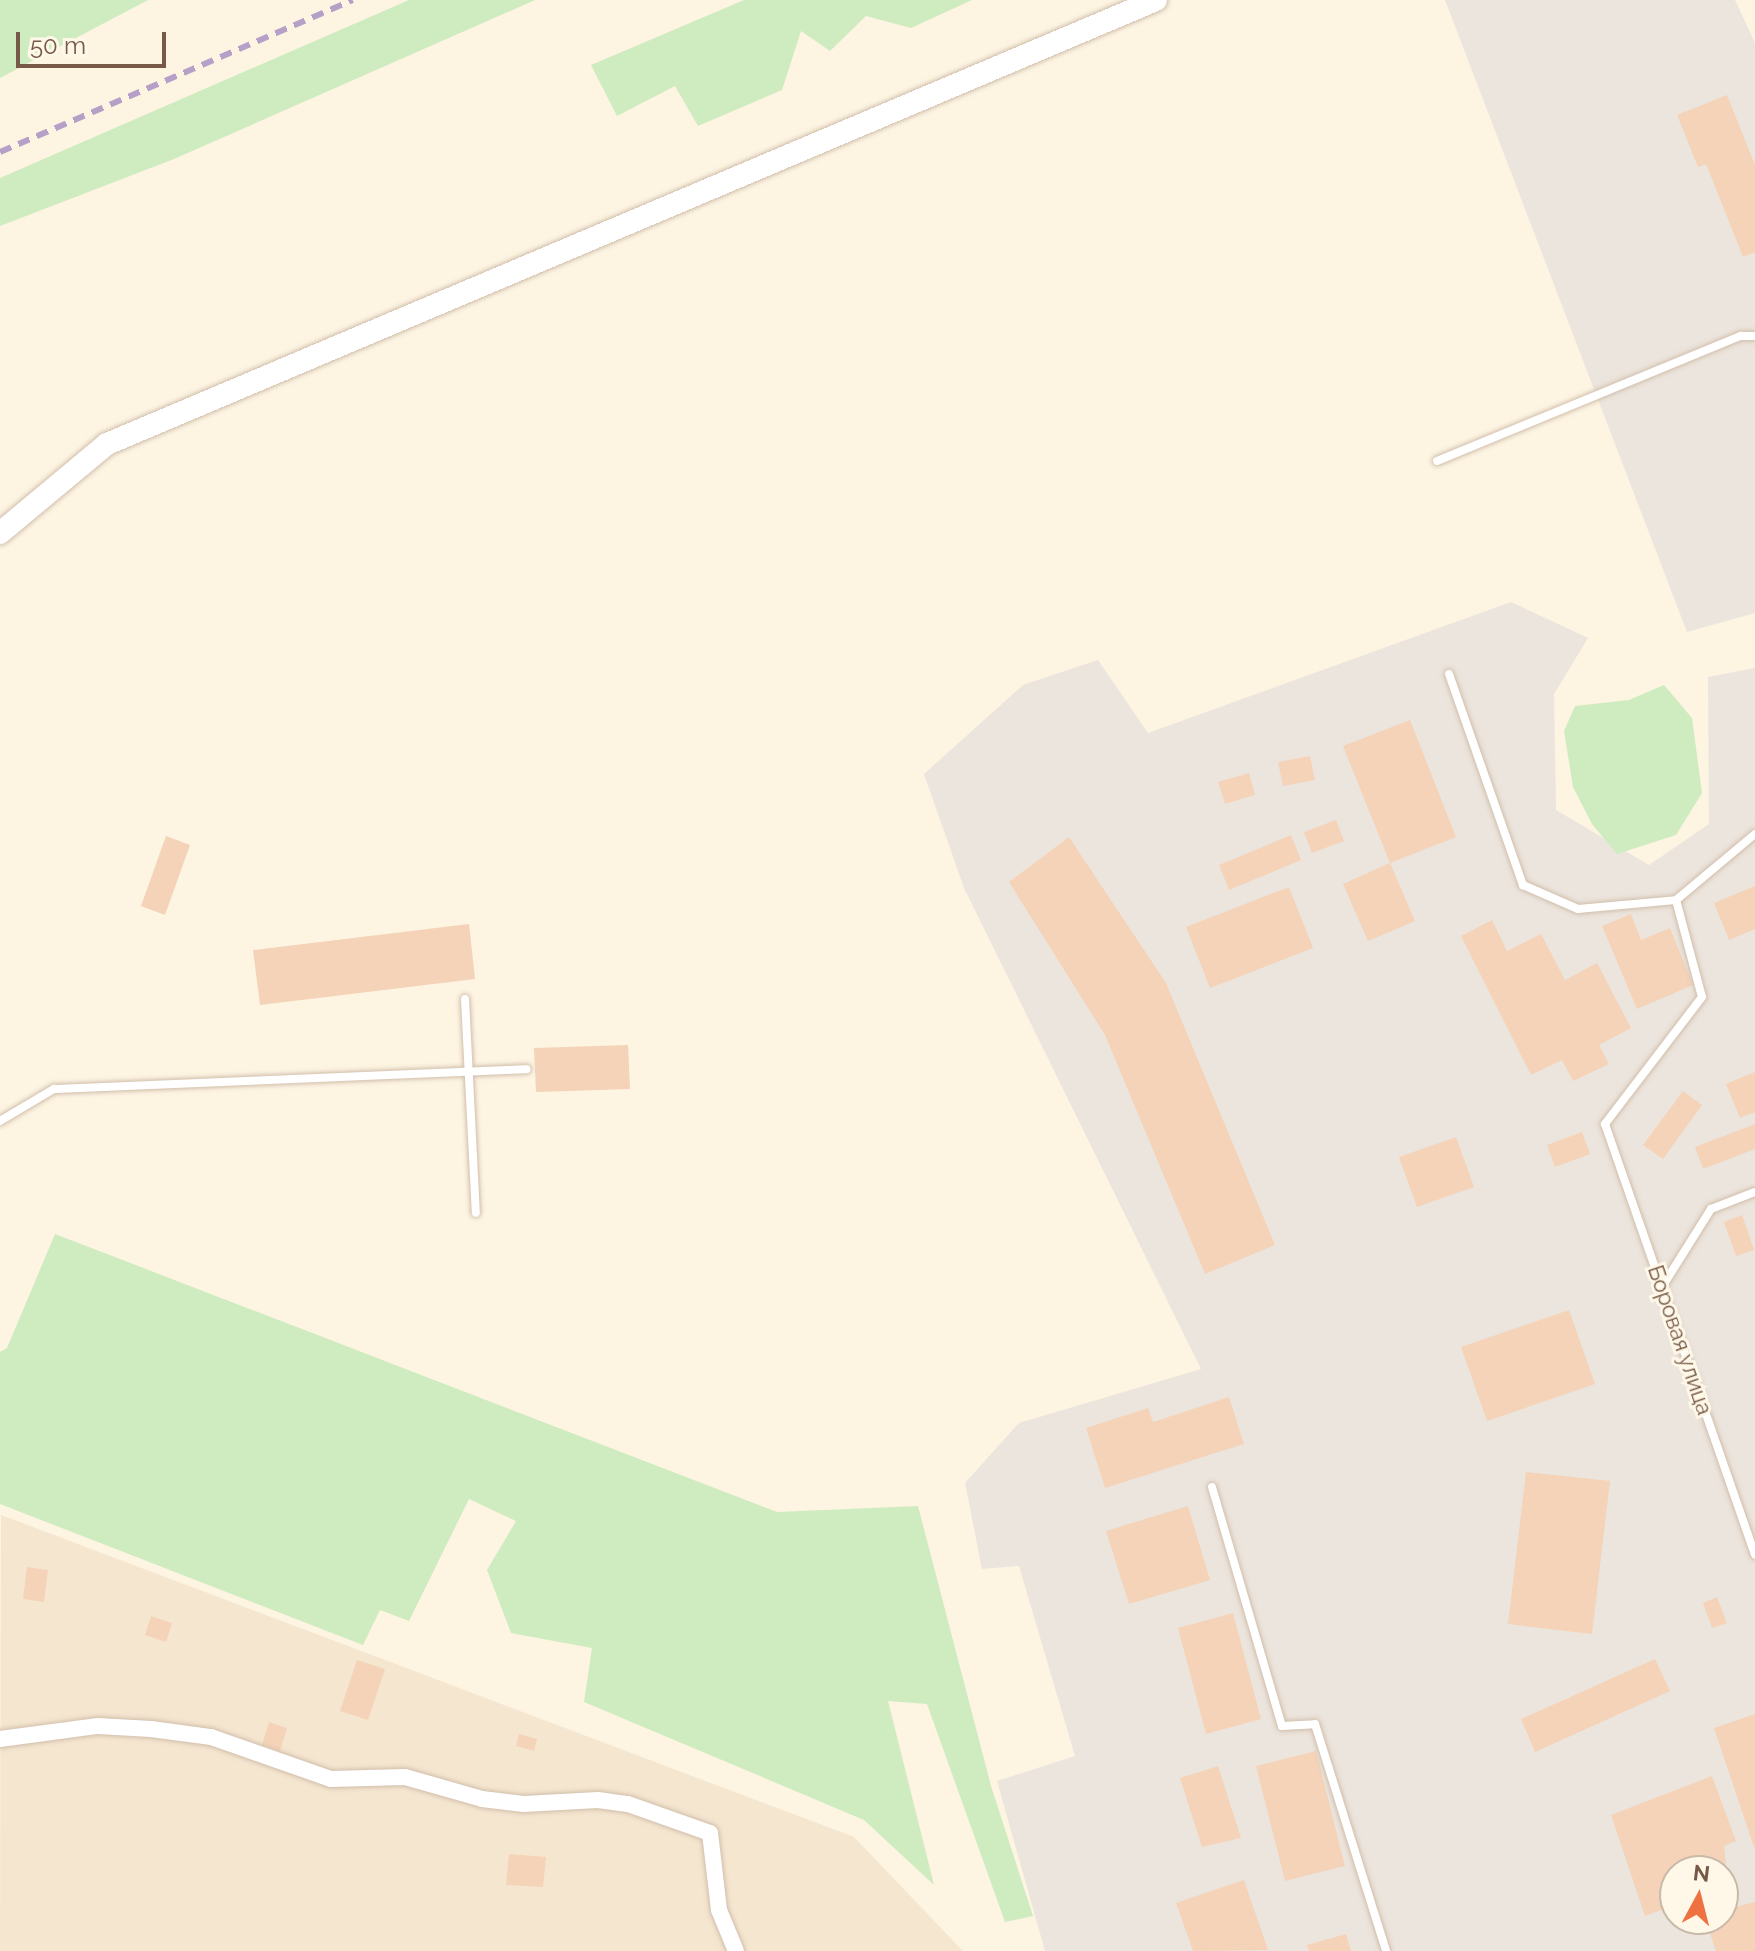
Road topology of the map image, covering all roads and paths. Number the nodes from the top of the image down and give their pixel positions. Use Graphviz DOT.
graph roads {
  1 [pos="1156,0"];
  2 [pos="1755,336"];
  3 [pos="1437,461"];
  4 [pos="0,533"];
  5 [pos="1449,674"];
  6 [pos="1755,834"];
  7 [pos="1676,900"];
  8 [pos="465,999"];
  9 [pos="527,1069"];
  10 [pos="471,1071"];
  11 [pos="0,1121"];
  12 [pos="1755,1192"];
  13 [pos="476,1213"];
  14 [pos="1662,1287"];
  15 [pos="1212,1487"];
  16 [pos="1755,1555"];
  17 [pos="0,1739"];
  18 [pos="736,1951"];
  19 [pos="1386,1951"];
  1 -- 4 [label="street"];
  2 -- 3 [label="lane"];
  5 -- 7 [label="lane"];
  6 -- 7 [label="lane"];
  7 -- 14 [label="lane, Боровая улица"];
  8 -- 10 [label="lane"];
  9 -- 10 [label="lane"];
  10 -- 11 [label="lane"];
  10 -- 13 [label="lane"];
  12 -- 14 [label="lane"];
  14 -- 16 [label="lane, Боровая улица"];
  15 -- 19 [label="lane"];
  17 -- 18 [label="street"];
}
